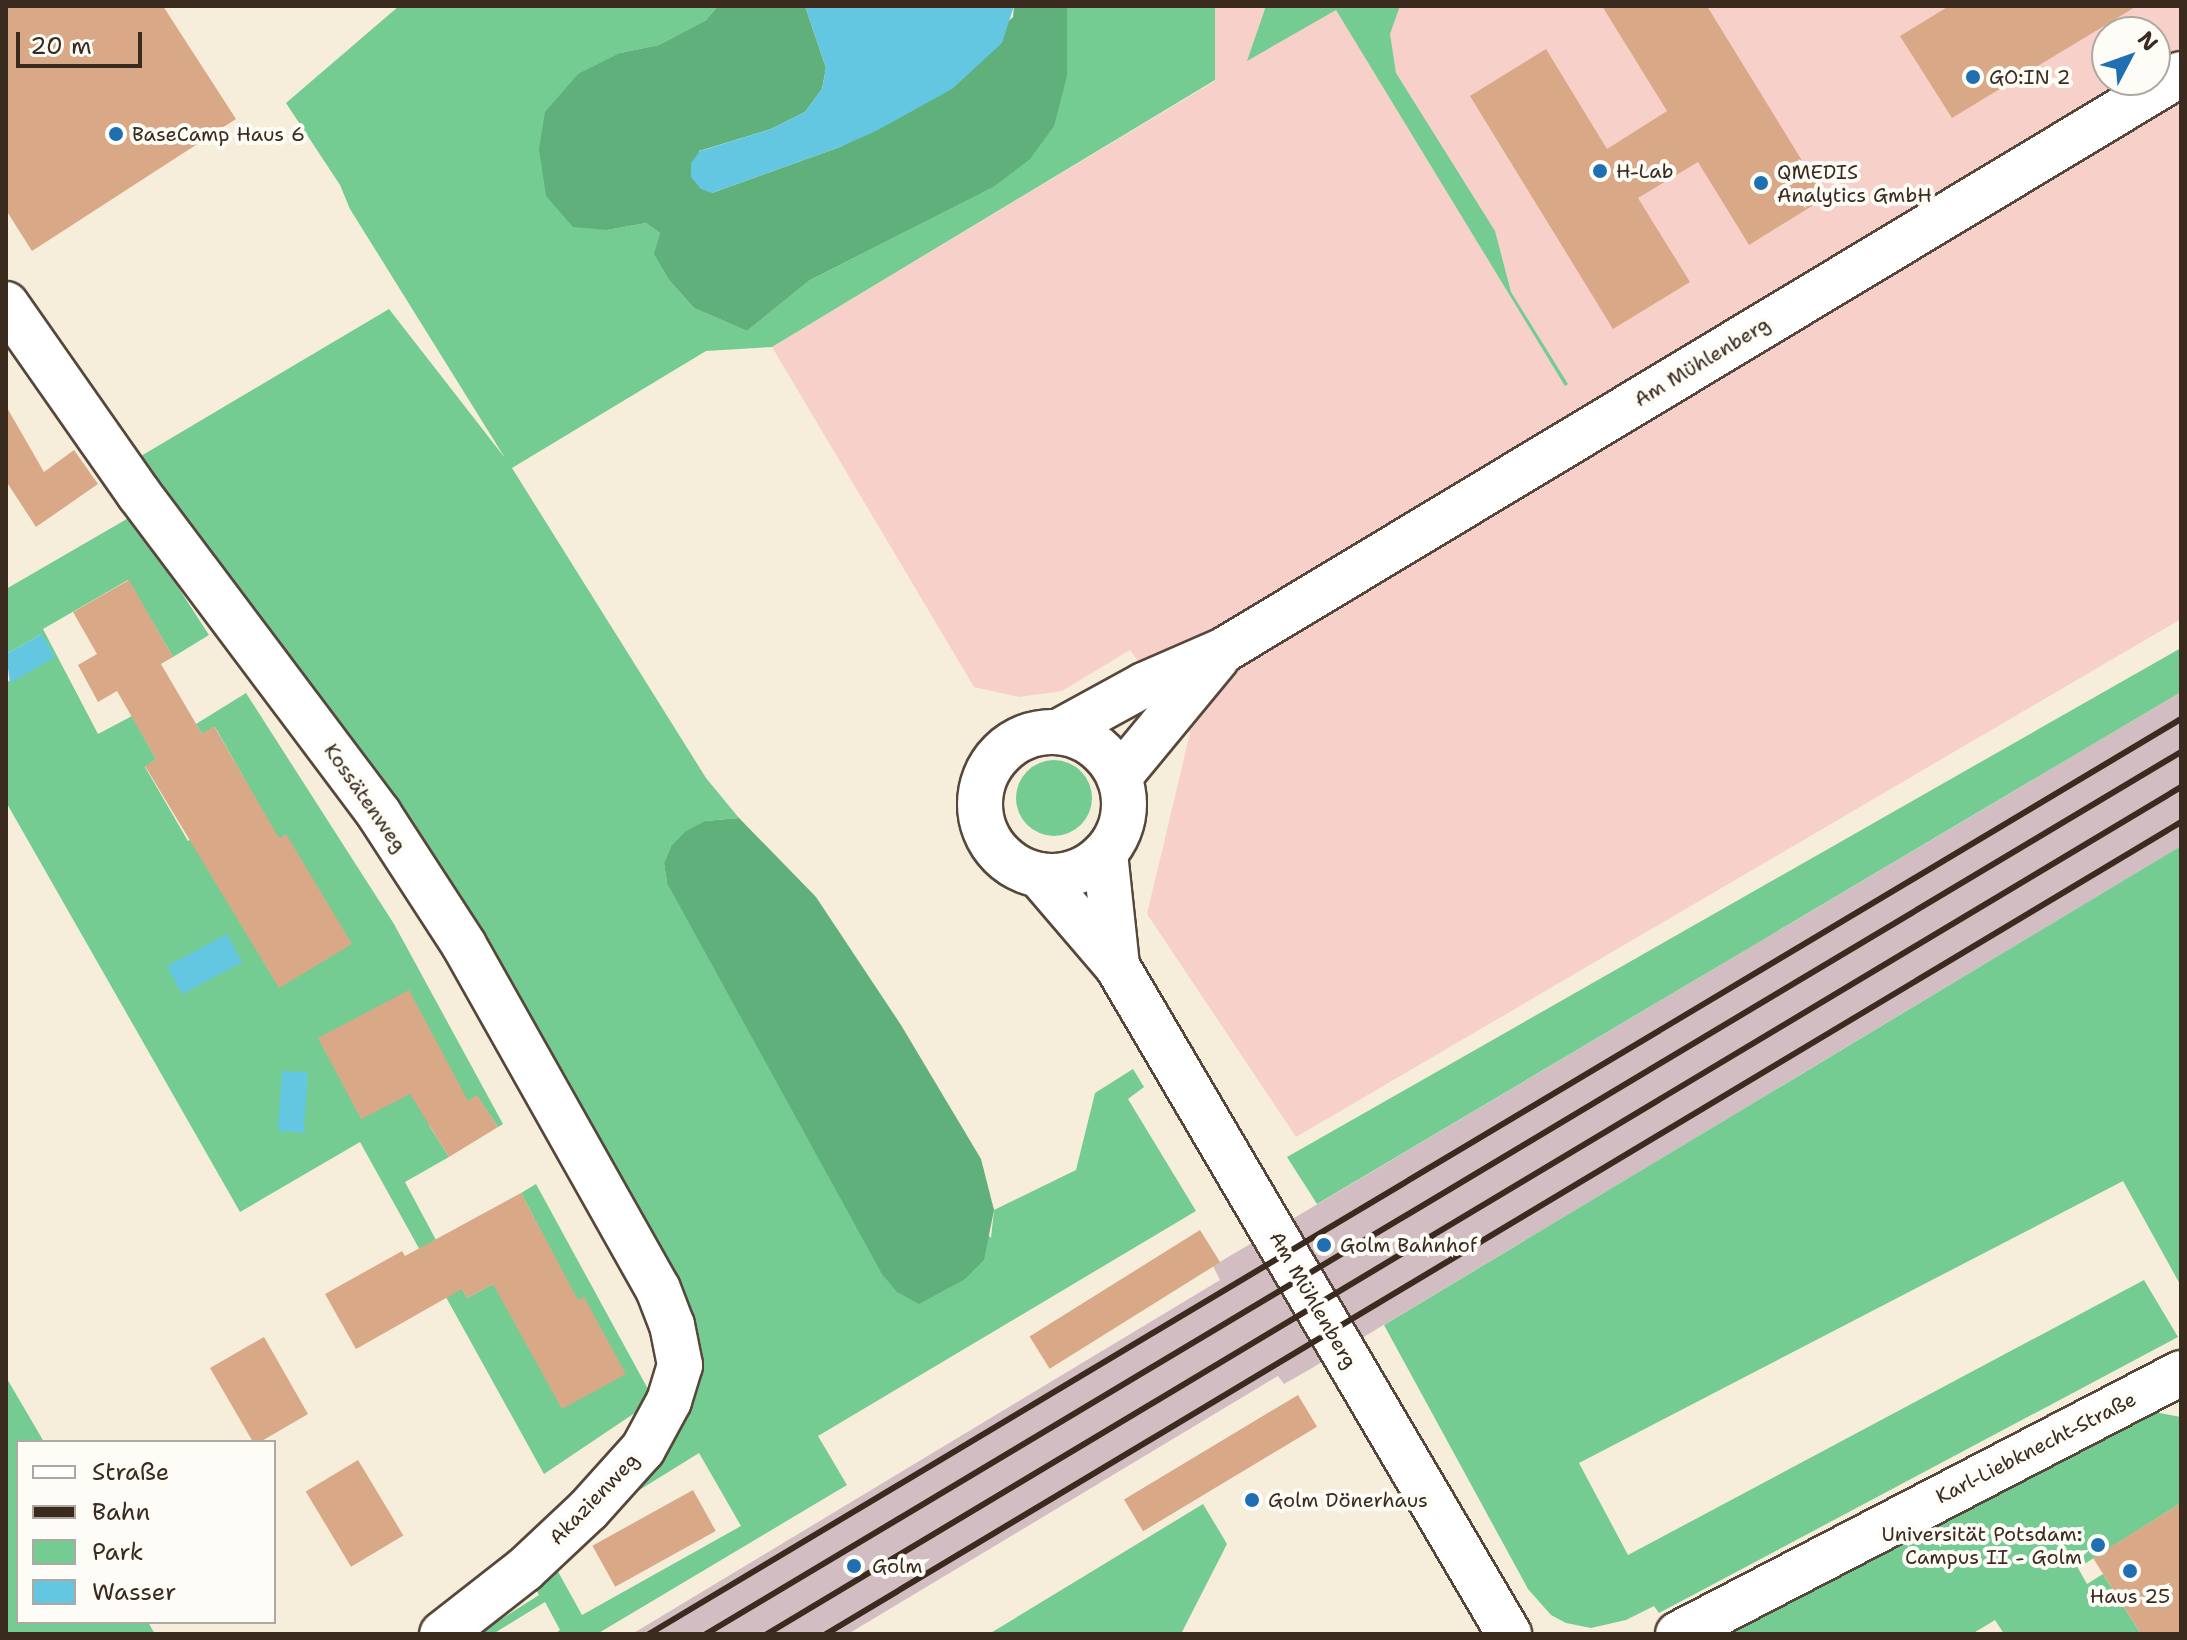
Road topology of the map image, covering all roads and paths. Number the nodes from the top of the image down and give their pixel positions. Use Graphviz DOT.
graph roads {
  1 [pos="2181,74"];
  2 [pos="6,304"];
  3 [pos="1224,650"];
  4 [pos="1058,732"];
  5 [pos="1119,777"];
  6 [pos="1105,853"];
  7 [pos="1039,875"];
  8 [pos="1117,966"];
  9 [pos="672,1325"];
  10 [pos="2181,1373"];
  11 [pos="442,1634"];
  12 [pos="1509,1634"];
  13 [pos="1678,1634"];
  1 -- 3 [label="street, Am Mühlenberg"];
  2 -- 9 [label="street, Kossätenweg"];
  3 -- 4 [label="street, Am Mühlenberg"];
  3 -- 5 [label="street, Am Mühlenberg"];
  4 -- 5 [label="street"];
  4 -- 7 [label="street, Am Mühlenberg"];
  5 -- 6 [label="street"];
  6 -- 7 [label="street"];
  6 -- 8 [label="street, Am Mühlenberg"];
  7 -- 8 [label="street, Am Mühlenberg"];
  8 -- 12 [label="street, Am Mühlenberg"];
  9 -- 11 [label="street, Akazienweg"];
  10 -- 13 [label="street, Karl-Liebknecht-Straße"];
}
